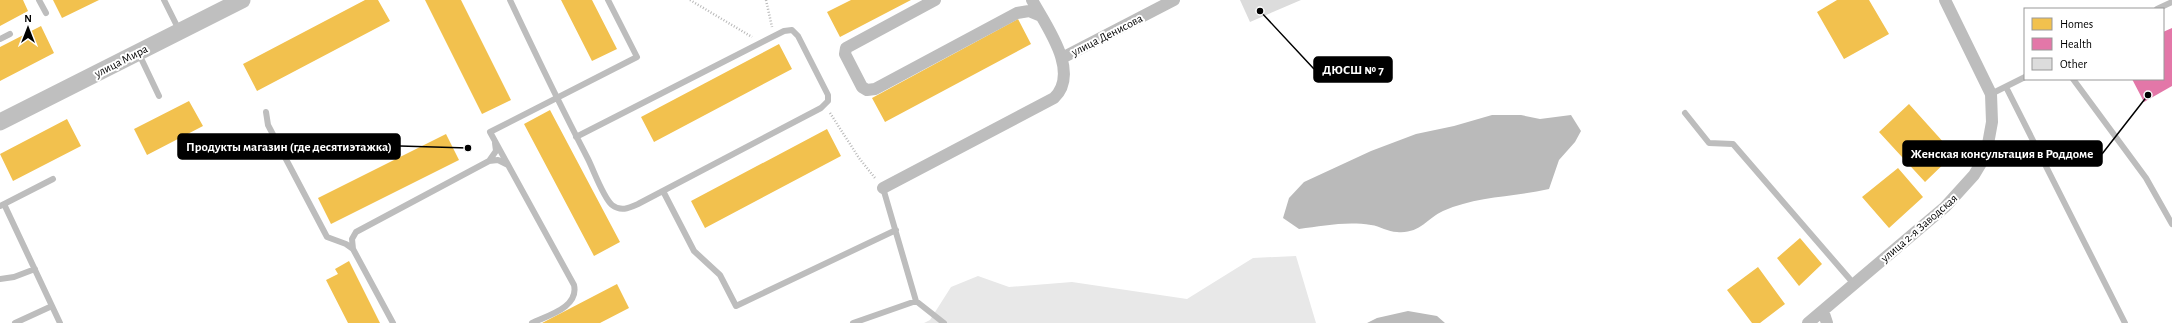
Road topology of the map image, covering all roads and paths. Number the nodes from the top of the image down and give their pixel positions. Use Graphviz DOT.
graph roads {
  1 [pos="39,0"];
  2 [pos="164,0"];
  3 [pos="242,0"];
  4 [pos="510,0"];
  5 [pos="608,0"];
  6 [pos="690,0"];
  7 [pos="766,0"];
  8 [pos="935,0"];
  9 [pos="1026,0"];
  10 [pos="1032,0"];
  11 [pos="1174,0"];
  12 [pos="1945,0"];
  13 [pos="2172,2"];
  14 [pos="2159,8"];
  15 [pos="1017,13"];
  16 [pos="46,14"];
  17 [pos="1041,16"];
  18 [pos="180,31"];
  19 [pos="10,34"];
  20 [pos="774,36"];
  21 [pos="0,39"];
  22 [pos="761,42"];
  23 [pos="138,52"];
  24 [pos="1062,58"];
  25 [pos="2024,77"];
  26 [pos="2074,80"];
  27 [pos="2006,86"];
  28 [pos="1991,94"];
  29 [pos="159,96"];
  30 [pos="556,98"];
  31 [pos="825,104"];
  32 [pos="266,112"];
  33 [pos="1685,113"];
  34 [pos="0,122"];
  35 [pos="576,137"];
  36 [pos="494,138"];
  37 [pos="489,161"];
  38 [pos="510,167"];
  39 [pos="53,179"];
  40 [pos="883,188"];
  41 [pos="663,191"];
  42 [pos="2,205"];
  43 [pos="2172,224"];
  44 [pos="896,230"];
  45 [pos="353,249"];
  46 [pos="35,269"];
  47 [pos="0,278"];
  48 [pos="1854,284"];
  49 [pos="916,301"];
  50 [pos="52,306"];
  51 [pos="1823,311"];
  52 [pos="15,323"];
  53 [pos="60,323"];
  54 [pos="393,323"];
  55 [pos="532,323"];
  56 [pos="853,323"];
  57 [pos="944,323"];
  58 [pos="1808,323"];
  59 [pos="1827,323"];
  60 [pos="2125,323"];
  1 -- 16 [label="lane"];
  2 -- 18 [label="lane"];
  3 -- 18 [label="street, улица Мира"];
  4 -- 30 [label="lane"];
  5 -- 30 [label="lane"];
  6 -- 22 [label="path"];
  7 -- 20 [label="path"];
  8 -- 15 [label="street"];
  9 -- 15 [label="street"];
  10 -- 17 [label="street"];
  11 -- 24 [label="street, улица Денисова"];
  12 -- 28 [label="street, улица 2-я Заводская"];
  13 -- 14 [label="lane"];
  15 -- 17 [label="street"];
  17 -- 24 [label="street"];
  18 -- 23 [label="street, улица Мира"];
  19 -- 21 [label="lane"];
  20 -- 22 [label="lane"];
  20 -- 31 [label="lane"];
  22 -- 35 [label="lane"];
  23 -- 29 [label="lane"];
  23 -- 34 [label="street, улица Мира"];
  24 -- 40 [label="street"];
  25 -- 27 [label="lane"];
  26 -- 43 [label="lane"];
  27 -- 28 [label="lane"];
  27 -- 60 [label="lane"];
  28 -- 48 [label="street, улица 2-я Заводская"];
  30 -- 35 [label="lane"];
  30 -- 36 [label="lane"];
  31 -- 40 [label="path"];
  31 -- 41 [label="lane"];
  32 -- 45 [label="lane"];
  33 -- 48 [label="lane"];
  35 -- 41 [label="lane"];
  36 -- 37 [label="lane"];
  36 -- 38 [label="lane"];
  37 -- 38 [label="lane"];
  37 -- 45 [label="lane"];
  38 -- 55 [label="lane"];
  39 -- 42 [label="lane"];
  40 -- 44 [label="lane"];
  41 -- 44 [label="lane"];
  42 -- 46 [label="lane"];
  44 -- 49 [label="lane"];
  45 -- 54 [label="lane"];
  46 -- 47 [label="lane"];
  46 -- 50 [label="lane"];
  48 -- 51 [label="street, улица 2-я Заводская"];
  49 -- 56 [label="lane"];
  49 -- 57 [label="lane"];
  50 -- 52 [label="lane"];
  50 -- 53 [label="lane"];
  51 -- 58 [label="street, улица 2-я Заводская"];
  51 -- 59 [label="street"];
}
